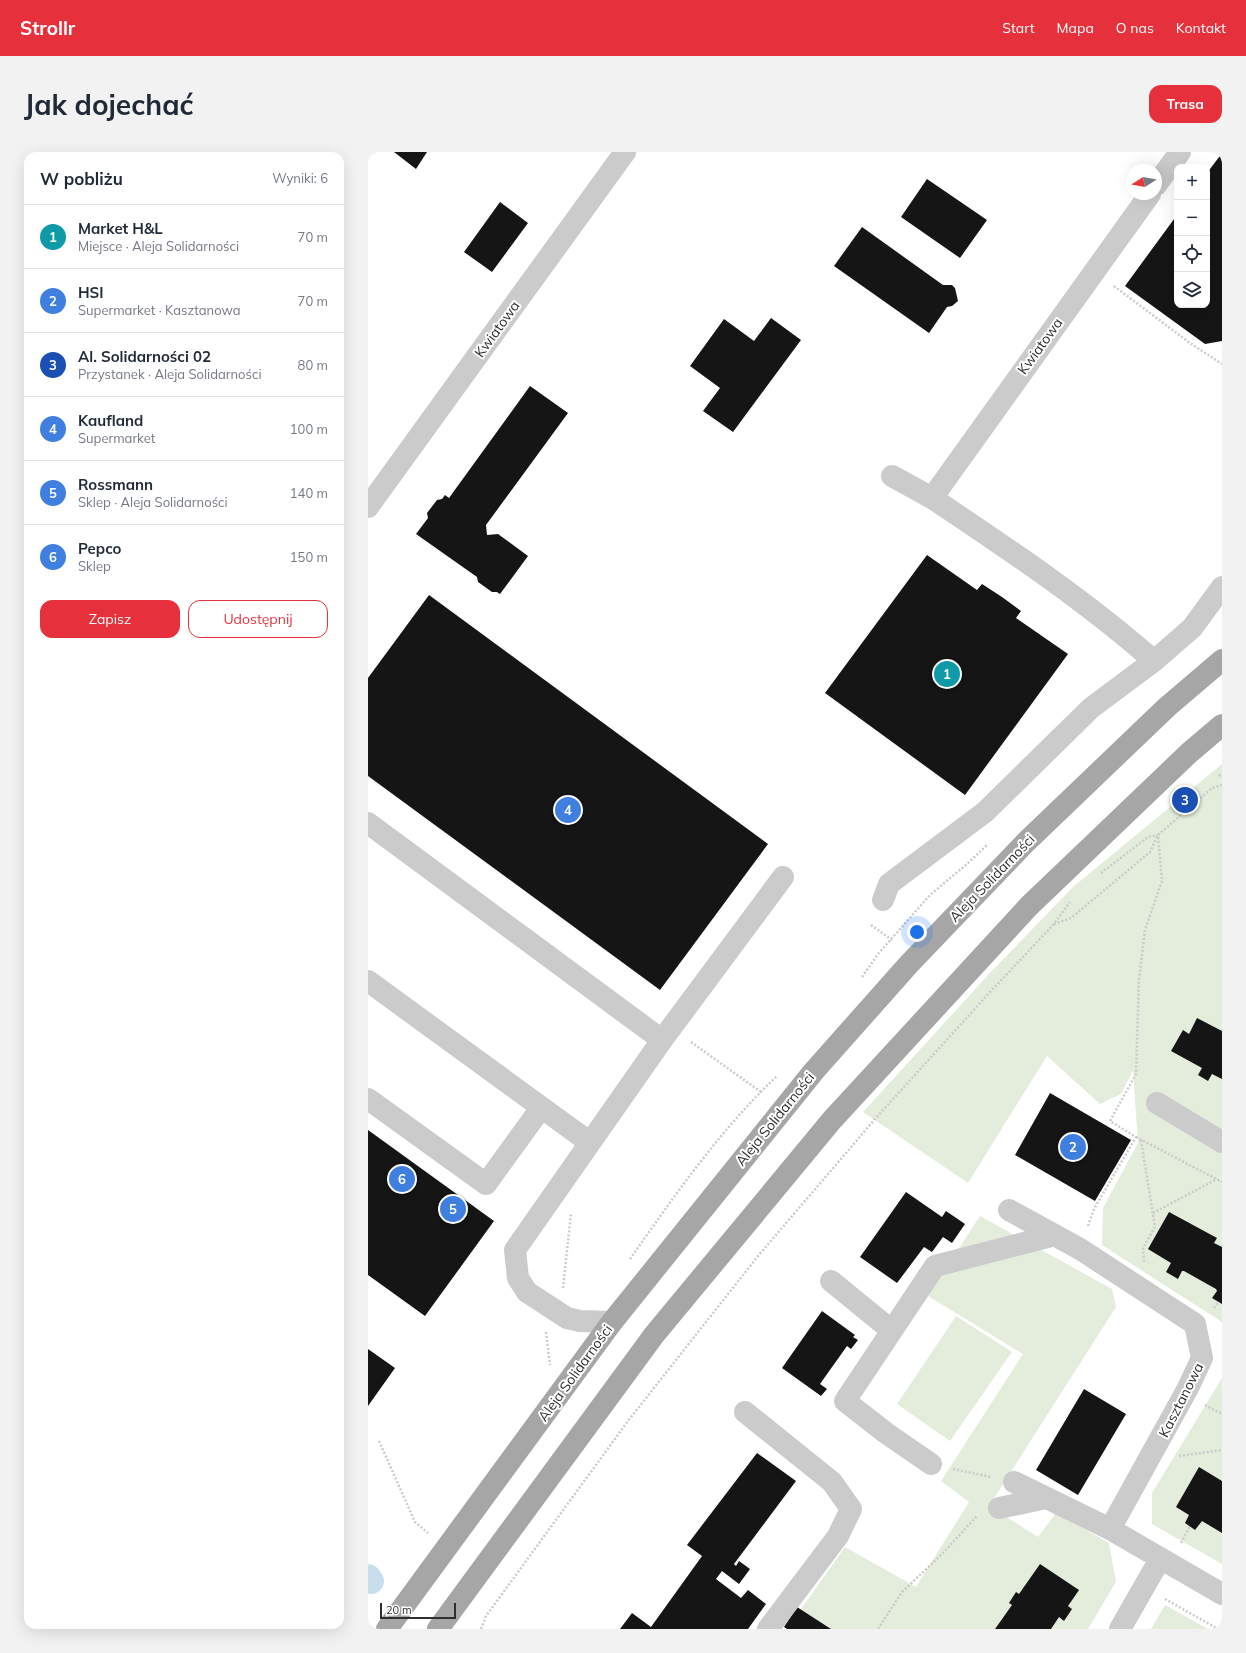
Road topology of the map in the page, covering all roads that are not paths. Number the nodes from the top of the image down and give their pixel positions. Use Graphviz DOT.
graph roads {
  1 [pos="626,152"];
  2 [pos="1180,152"];
  3 [pos="1162,177"];
  4 [pos="1146,200"];
  5 [pos="892,476"];
  6 [pos="932,498"];
  7 [pos="368,507"];
  8 [pos="1222,587"];
  9 [pos="1222,660"];
  10 [pos="1154,661"];
  11 [pos="1222,725"];
  12 [pos="368,823"];
  13 [pos="783,877"];
  14 [pos="883,900"];
  15 [pos="368,981"];
  16 [pos="662,1040"];
  17 [pos="368,1099"];
  18 [pos="1157,1103"];
  19 [pos="541,1108"];
  20 [pos="589,1142"];
  21 [pos="1222,1142"];
  22 [pos="1009,1210"];
  23 [pos="1055,1235"];
  24 [pos="831,1281"];
  25 [pos="612,1322"];
  26 [pos="891,1330"];
  27 [pos="745,1412"];
  28 [pos="931,1464"];
  29 [pos="1014,1482"];
  30 [pos="1046,1498"];
  31 [pos="999,1508"];
  32 [pos="1110,1529"];
  33 [pos="1169,1554"];
  34 [pos="1222,1594"];
  35 [pos="387,1629"];
  36 [pos="438,1629"];
  37 [pos="768,1629"];
  38 [pos="1120,1629"];
  1 -- 7 [label="street, Kwiatowa"];
  2 -- 3 [label="street"];
  4 -- 6 [label="street, Kwiatowa"];
  5 -- 6 [label="street"];
  6 -- 10 [label="street"];
  8 -- 10 [label="street"];
  9 -- 25 [label="main road, Aleja Solidarności"];
  10 -- 14 [label="street"];
  11 -- 36 [label="main road"];
  12 -- 16 [label="street"];
  13 -- 16 [label="street"];
  15 -- 19 [label="street"];
  16 -- 20 [label="street"];
  17 -- 19 [label="street"];
  18 -- 21 [label="street"];
  19 -- 20 [label="street"];
  20 -- 25 [label="street"];
  22 -- 23 [label="street, Kasztanowa"];
  23 -- 26 [label="street"];
  23 -- 32 [label="street, Kasztanowa"];
  24 -- 26 [label="street"];
  25 -- 35 [label="main road, Aleja Solidarności"];
  26 -- 28 [label="street"];
  27 -- 37 [label="street"];
  29 -- 30 [label="street"];
  30 -- 31 [label="street"];
  30 -- 32 [label="street"];
  32 -- 33 [label="street"];
  33 -- 34 [label="street"];
  33 -- 38 [label="street"];
}
